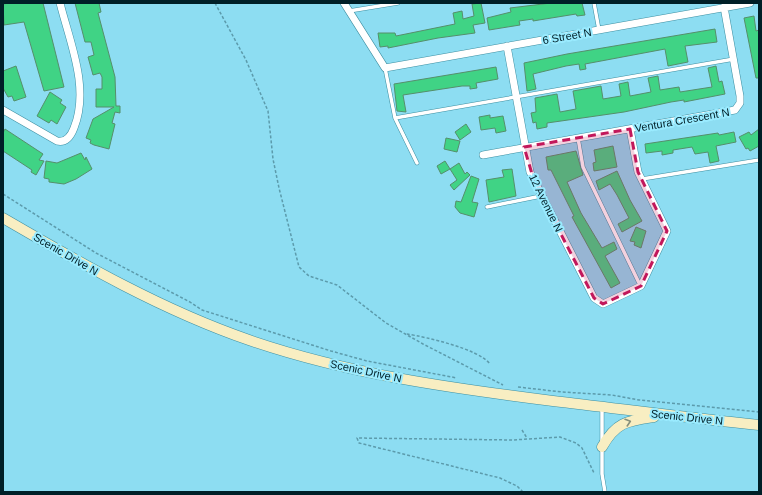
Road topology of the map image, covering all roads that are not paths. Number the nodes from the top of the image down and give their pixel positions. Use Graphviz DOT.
graph roads {
  1 [pos="60,3"];
  2 [pos="344,3"];
  3 [pos="398,3"];
  4 [pos="594,3"];
  5 [pos="750,3"];
  6 [pos="724,8"];
  7 [pos="350,11"];
  8 [pos="599,30"];
  9 [pos="507,46"];
  10 [pos="734,59"];
  11 [pos="385,68"];
  12 [pos="515,97"];
  13 [pos="3,110"];
  14 [pos="395,118"];
  15 [pos="630,129"];
  16 [pos="578,138"];
  17 [pos="524,147"];
  18 [pos="483,155"];
  19 [pos="759,160"];
  20 [pos="417,163"];
  21 [pos="642,179"];
  22 [pos="541,196"];
  23 [pos="487,207"];
  24 [pos="3,218"];
  25 [pos="641,286"];
  26 [pos="602,407"];
  27 [pos="666,415"];
  28 [pos="759,425"];
  29 [pos="602,447"];
  30 [pos="605,492"];
  1 -- 13 [label="street"];
  2 -- 7 [label="street"];
  3 -- 7 [label="lane"];
  4 -- 8 [label="lane"];
  5 -- 6 [label="street, 6 Street N"];
  6 -- 8 [label="street, 6 Street N"];
  6 -- 10 [label="street, Ventura Crescent N"];
  7 -- 11 [label="street"];
  8 -- 9 [label="street, 6 Street N"];
  9 -- 11 [label="street, 6 Street N"];
  9 -- 12 [label="street, 12 Avenue N"];
  10 -- 12 [label="lane"];
  10 -- 15 [label="street, Ventura Crescent N"];
  11 -- 14 [label="lane"];
  12 -- 14 [label="lane"];
  12 -- 17 [label="street, 12 Avenue N"];
  14 -- 20 [label="lane"];
  15 -- 16 [label="street, Ventura Crescent N"];
  15 -- 21 [label="street"];
  16 -- 17 [label="street, Ventura Crescent N"];
  16 -- 25 [label="lane"];
  17 -- 18 [label="street, Ventura Crescent N"];
  17 -- 22 [label="street, 12 Avenue N"];
  19 -- 21 [label="lane"];
  21 -- 25 [label="street"];
  22 -- 23 [label="lane"];
  22 -- 25 [label="street, 12 Avenue N"];
  24 -- 26 [label="main road, Scenic Drive N"];
  26 -- 27 [label="main road, Scenic Drive N"];
  26 -- 29 [label="lane"];
  27 -- 28 [label="main road, Scenic Drive N"];
  29 -- 27 [label="main road, one-way"];
  29 -- 30 [label="lane"];
}
